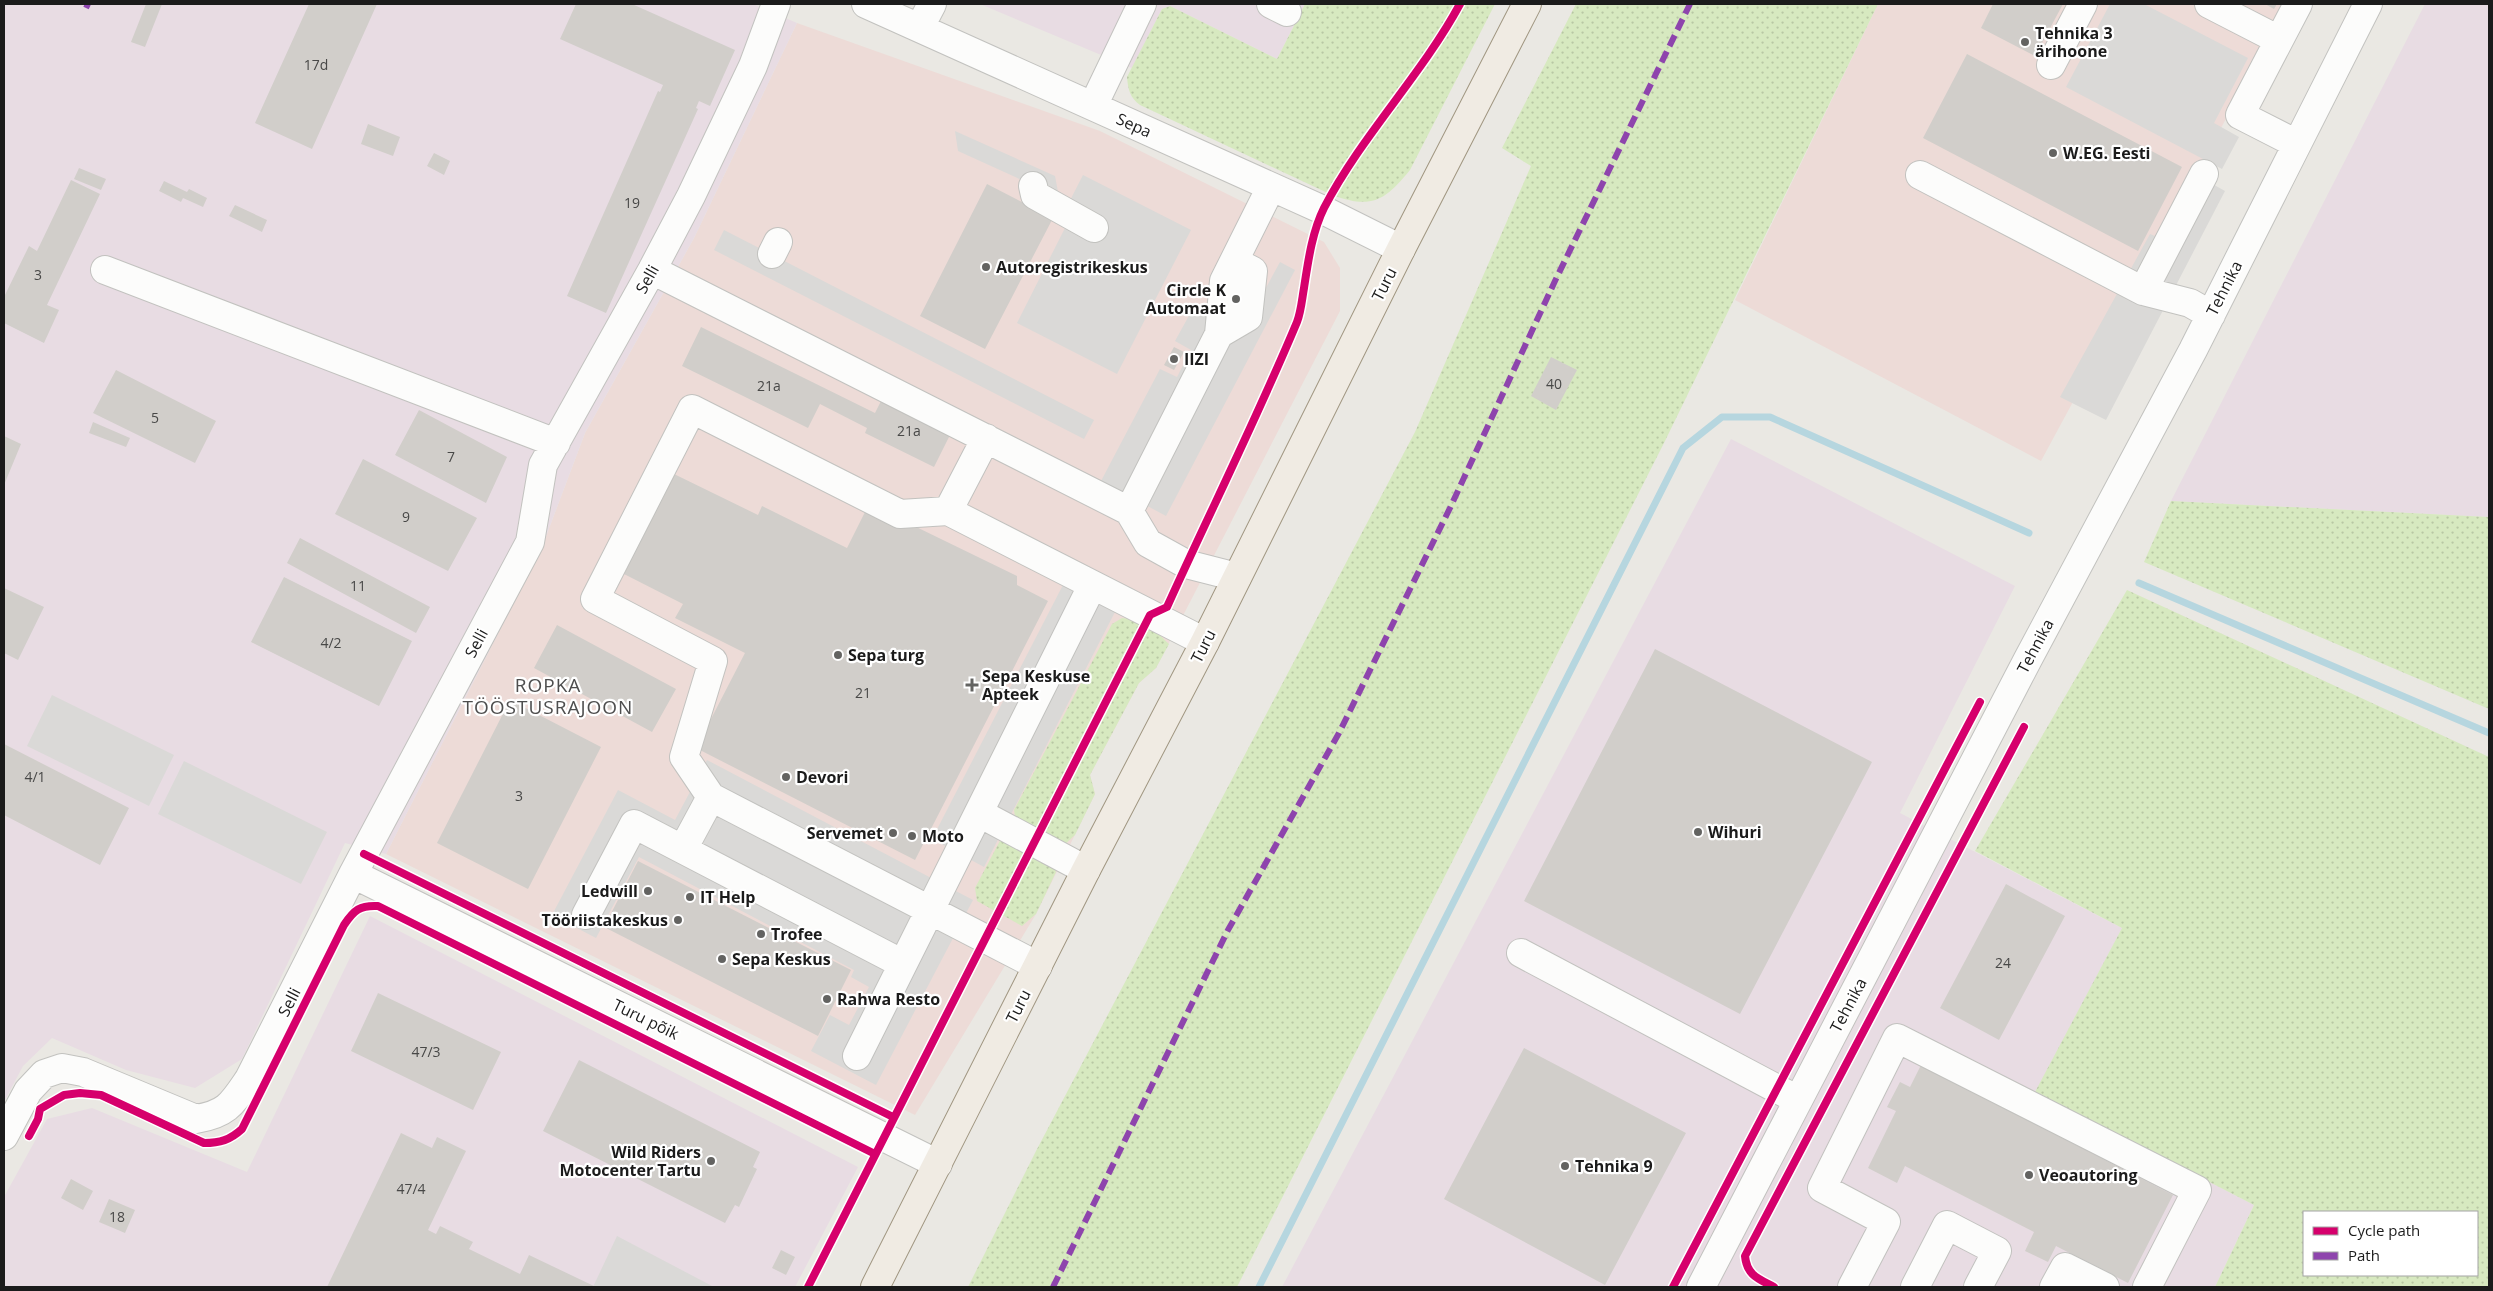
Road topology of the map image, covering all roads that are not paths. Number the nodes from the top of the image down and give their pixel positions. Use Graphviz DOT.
graph roads {
  1 [pos="776,4"];
  2 [pos="866,4"];
  3 [pos="1142,4"];
  4 [pos="1527,4"];
  5 [pos="2083,4"];
  6 [pos="2209,4"];
  7 [pos="2298,4"];
  8 [pos="2368,4"];
  9 [pos="926,16"];
  10 [pos="2279,40"];
  11 [pos="2051,65"];
  12 [pos="1093,106"];
  13 [pos="2297,144"];
  14 [pos="2204,174"];
  15 [pos="1920,175"];
  16 [pos="1033,186"];
  17 [pos="1271,187"];
  18 [pos="1094,228"];
  19 [pos="1401,249"];
  20 [pos="105,270"];
  21 [pos="652,270"];
  22 [pos="2143,292"];
  23 [pos="2211,315"];
  24 [pos="986,438"];
  25 [pos="556,443"];
  26 [pos="948,511"];
  27 [pos="1129,511"];
  28 [pos="1237,577"];
  29 [pos="1092,586"];
  30 [pos="1205,642"];
  31 [pos="711,797"];
  32 [pos="979,813"];
  33 [pos="683,849"];
  34 [pos="1086,870"];
  35 [pos="353,874"];
  36 [pos="930,910"];
  37 [pos="586,915"];
  38 [pos="1522,953"];
  39 [pos="903,964"];
  40 [pos="1038,966"];
  41 [pos="857,1056"];
  42 [pos="1798,1100"];
  43 [pos="7,1119"];
  44 [pos="938,1164"];
  45 [pos="1707,1285"];
  46 [pos="875,1287"];
  47 [pos="1852,1287"];
  48 [pos="1915,1287"];
  49 [pos="1978,1287"];
  50 [pos="2054,1287"];
  51 [pos="2104,1287"];
  52 [pos="2148,1287"];
  1 -- 21 [label="street, Selli"];
  2 -- 9 [label="street, Sepa"];
  3 -- 12 [label="street"];
  4 -- 19 [label="main road, Turu"];
  5 -- 11 [label="street"];
  6 -- 10 [label="street"];
  7 -- 10 [label="street"];
  8 -- 13 [label="street, Tehnika"];
  9 -- 12 [label="street, Sepa"];
  10 -- 13 [label="street"];
  12 -- 17 [label="street, Sepa"];
  13 -- 23 [label="street, Tehnika"];
  14 -- 22 [label="street"];
  15 -- 22 [label="street"];
  16 -- 18 [label="street"];
  17 -- 19 [label="street, Sepa"];
  17 -- 27 [label="street"];
  19 -- 28 [label="main road, Turu"];
  20 -- 25 [label="street"];
  21 -- 24 [label="street"];
  21 -- 25 [label="street, Selli"];
  22 -- 23 [label="street"];
  23 -- 42 [label="street, Tehnika"];
  24 -- 26 [label="street"];
  24 -- 27 [label="street"];
  25 -- 35 [label="street, Selli"];
  26 -- 29 [label="street"];
  26 -- 31 [label="street"];
  27 -- 28 [label="street"];
  28 -- 30 [label="main road, Turu"];
  29 -- 30 [label="street"];
  29 -- 32 [label="street"];
  30 -- 34 [label="main road, Turu"];
  31 -- 33 [label="street"];
  31 -- 36 [label="street"];
  32 -- 34 [label="street"];
  32 -- 36 [label="street"];
  33 -- 37 [label="street"];
  33 -- 39 [label="street"];
  34 -- 40 [label="main road, Turu"];
  35 -- 43 [label="street, Selli"];
  35 -- 44 [label="street, Turu põik"];
  36 -- 39 [label="street"];
  36 -- 40 [label="street"];
  38 -- 42 [label="street"];
  39 -- 41 [label="street"];
  40 -- 44 [label="main road, Turu"];
  42 -- 45 [label="street, Tehnika"];
  44 -- 46 [label="main road, Turu"];
  47 -- 52 [label="street"];
  48 -- 49 [label="street"];
  50 -- 51 [label="street"];
}
